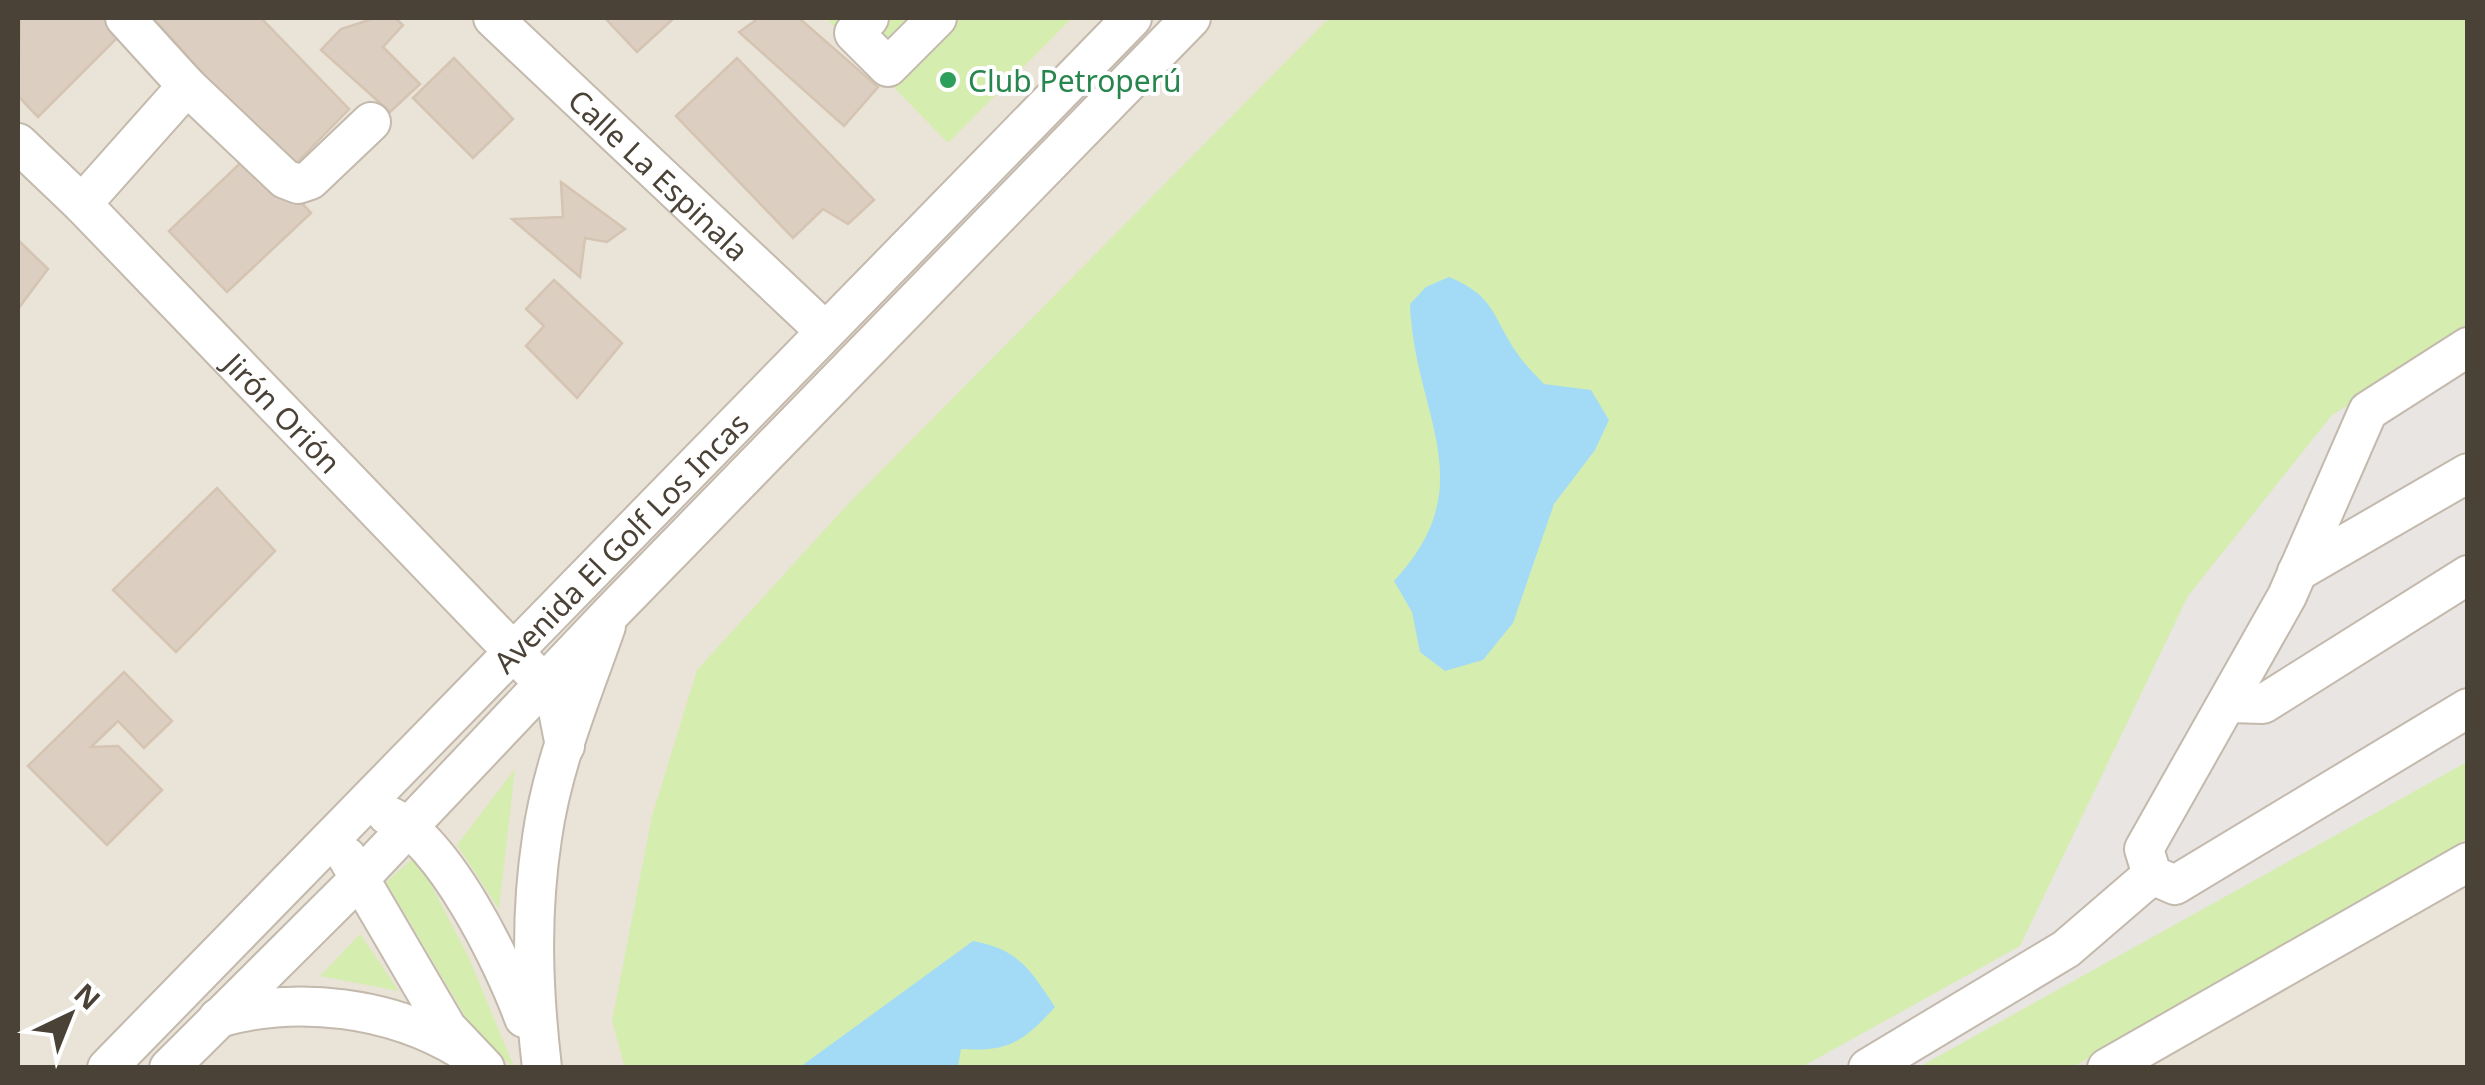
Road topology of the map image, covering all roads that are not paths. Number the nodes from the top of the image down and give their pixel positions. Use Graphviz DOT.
graph roads {
  1 [pos="125,18"];
  2 [pos="493,18"];
  3 [pos="869,18"];
  4 [pos="937,18"];
  5 [pos="1191,18"];
  6 [pos="1110,25"];
  7 [pos="187,86"];
  8 [pos="371,122"];
  9 [pos="18,143"];
  10 [pos="82,204"];
  11 [pos="825,331"];
  12 [pos="2468,347"];
  13 [pos="2468,472"];
  14 [pos="2297,572"];
  15 [pos="2468,575"];
  16 [pos="611,612"];
  17 [pos="511,648"];
  18 [pos="544,683"];
  19 [pos="2229,703"];
  20 [pos="2468,708"];
  21 [pos="565,746"];
  22 [pos="351,819"];
  23 [pos="408,826"];
  24 [pos="2468,862"];
  25 [pos="2152,875"];
  26 [pos="359,879"];
  27 [pos="218,1018"];
  28 [pos="477,1061"];
  29 [pos="107,1068"];
  30 [pos="169,1068"];
  31 [pos="542,1068"];
  32 [pos="1868,1068"];
  33 [pos="2108,1068"];
  1 -- 7 [label="street"];
  2 -- 11 [label="street, Calle La Espinala"];
  3 -- 4 [label="street"];
  5 -- 16 [label="street, Avenida El Golf Los Incas"];
  6 -- 11 [label="street, Avenida El Golf Los Incas"];
  7 -- 8 [label="street"];
  7 -- 10 [label="street"];
  9 -- 10 [label="street, Jirón Orión"];
  10 -- 17 [label="street, Jirón Orión"];
  11 -- 17 [label="street, Avenida El Golf Los Incas"];
  12 -- 14 [label="street"];
  13 -- 14 [label="street"];
  14 -- 19 [label="street"];
  15 -- 19 [label="street"];
  16 -- 18 [label="street, Avenida El Golf Los Incas"];
  16 -- 21 [label="street"];
  17 -- 18 [label="street, Jirón Orión"];
  17 -- 22 [label="street, Avenida El Golf Los Incas"];
  18 -- 21 [label="street"];
  18 -- 23 [label="street, Avenida El Golf Los Incas"];
  19 -- 25 [label="street"];
  20 -- 25 [label="street"];
  21 -- 31 [label="street"];
  22 -- 23 [label="street"];
  22 -- 26 [label="street"];
  22 -- 29 [label="street, Avenida El Golf Los Incas"];
  23 -- 26 [label="street, Avenida El Golf Los Incas"];
  23 -- 31 [label="street"];
  24 -- 33 [label="street"];
  25 -- 32 [label="street"];
  26 -- 27 [label="street, Avenida El Golf Los Incas"];
  26 -- 28 [label="street"];
  27 -- 28 [label="street"];
  27 -- 30 [label="street, Avenida El Golf Los Incas"];
}
